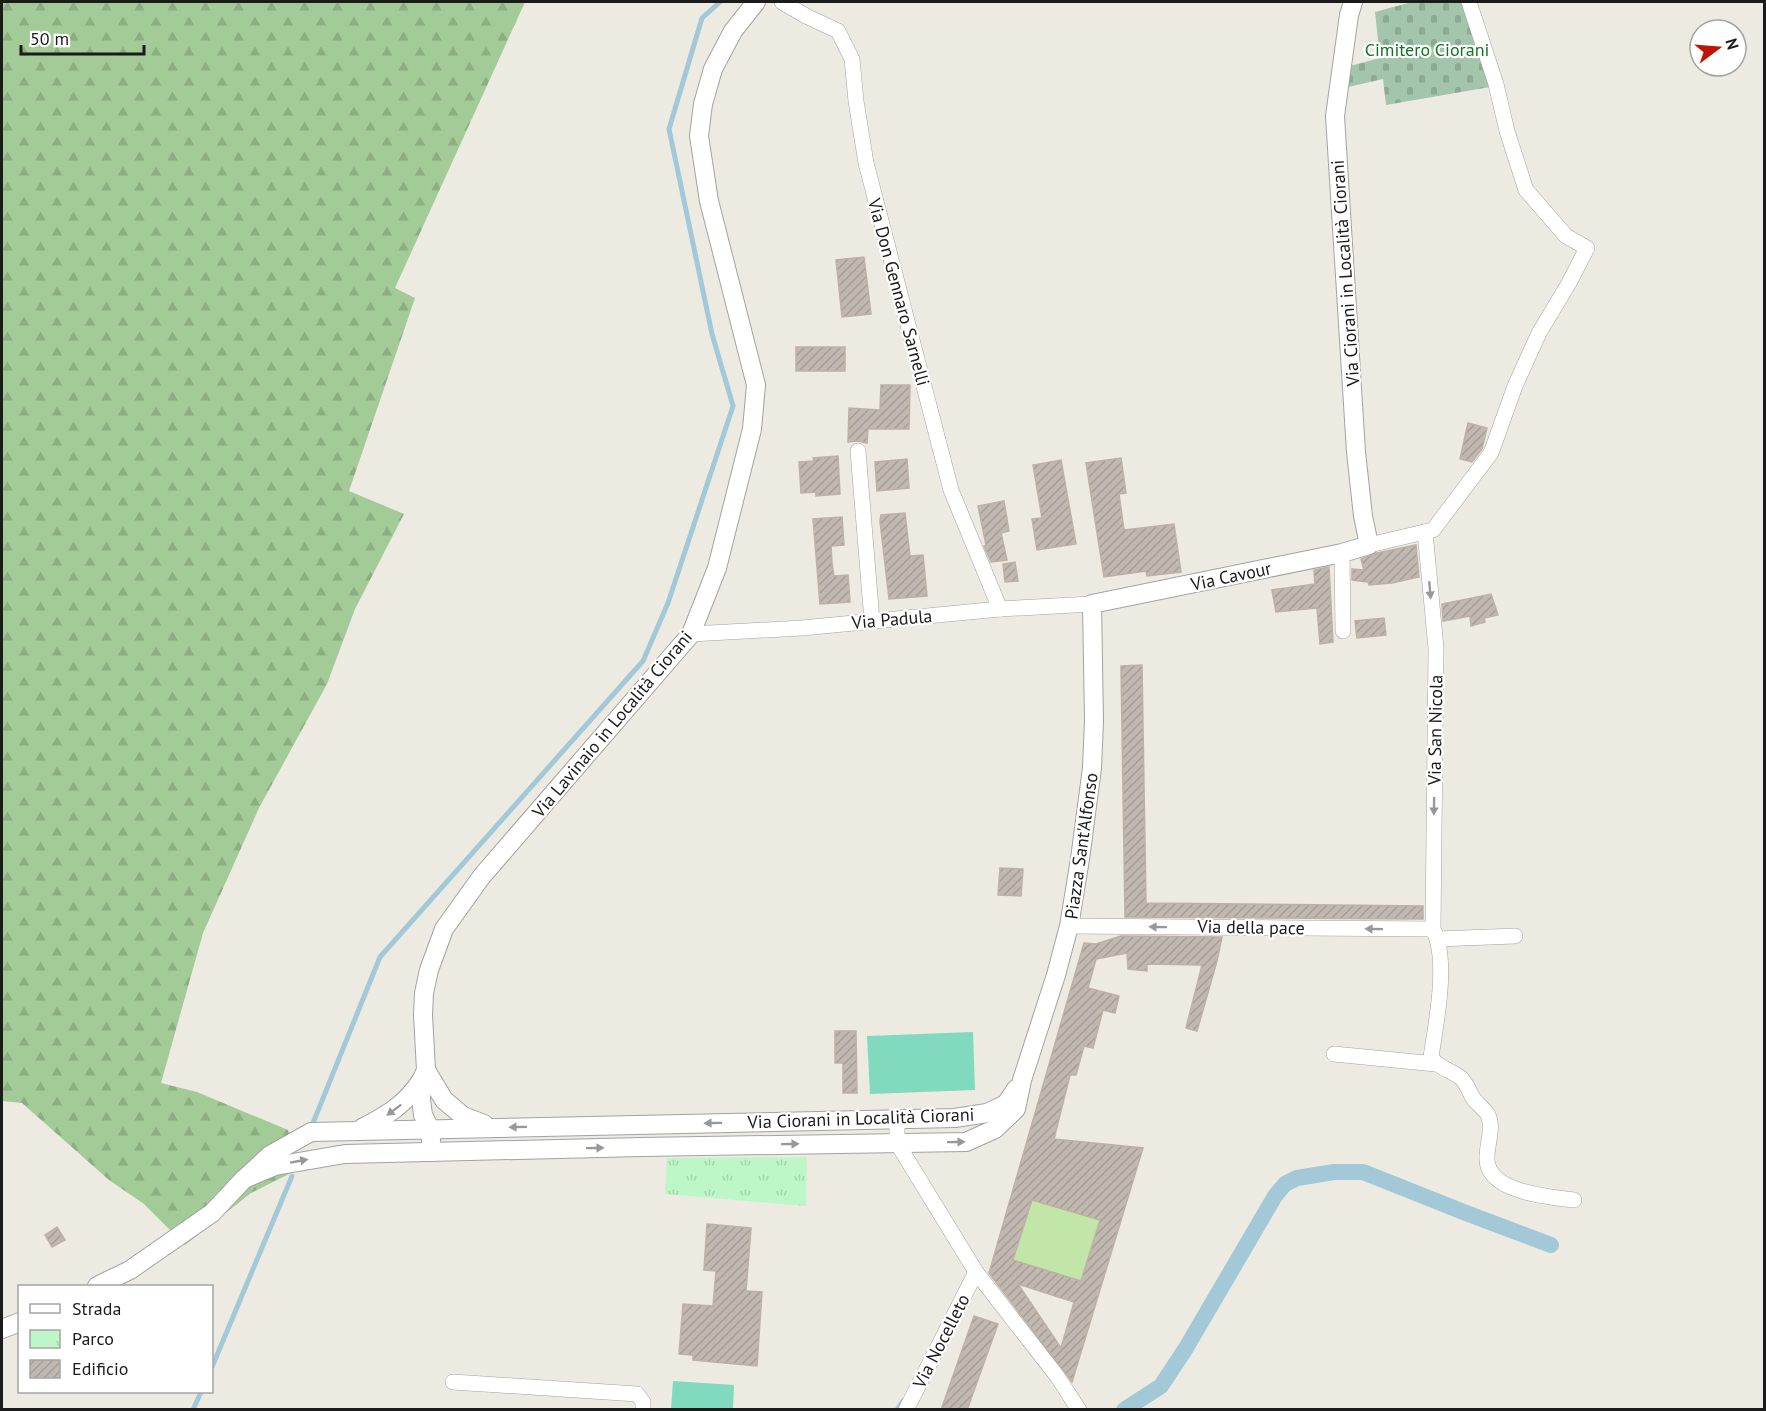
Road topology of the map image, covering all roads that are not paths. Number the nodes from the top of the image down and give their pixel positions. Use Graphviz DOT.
graph roads {
  1 [pos="756,2"];
  2 [pos="782,2"];
  3 [pos="1353,2"];
  4 [pos="1469,2"];
  5 [pos="858,451"];
  6 [pos="1425,532"];
  7 [pos="1369,545"];
  8 [pos="1342,553"];
  9 [pos="1092,604"];
  10 [pos="1000,609"];
  11 [pos="872,621"];
  12 [pos="1343,631"];
  13 [pos="692,634"];
  14 [pos="1069,926"];
  15 [pos="1436,934"];
  16 [pos="1515,936"];
  17 [pos="1334,1054"];
  18 [pos="1436,1064"];
  19 [pos="427,1076"];
  20 [pos="1022,1080"];
  21 [pos="897,1120"];
  22 [pos="494,1128"];
  23 [pos="430,1129"];
  24 [pos="358,1131"];
  25 [pos="897,1143"];
  26 [pos="432,1152"];
  27 [pos="244,1179"];
  28 [pos="1574,1200"];
  29 [pos="976,1272"];
  30 [pos="101,1285"];
  31 [pos="18,1323"];
  32 [pos="2,1329"];
  33 [pos="453,1382"];
  34 [pos="643,1410"];
  35 [pos="906,1410"];
  36 [pos="1079,1410"];
  1 -- 13 [label="street, Via Lavinaio in Località Ciorani"];
  2 -- 10 [label="street, Via Don Gennaro Sarnelli"];
  3 -- 7 [label="street, Via Ciorani in Località Ciorani"];
  4 -- 6 [label="street"];
  5 -- 11 [label="street"];
  6 -- 7 [label="street"];
  6 -- 15 [label="street, Via San Nicola, one-way"];
  7 -- 8 [label="street, Via Cavour"];
  8 -- 9 [label="street, Via Cavour"];
  8 -- 12 [label="street"];
  9 -- 10 [label="street, Via Padula"];
  9 -- 14 [label="street, Piazza Sant'Alfonso"];
  10 -- 11 [label="street, Via Padula"];
  11 -- 13 [label="street, Via Padula"];
  13 -- 19 [label="street, Via Lavinaio in Località Ciorani"];
  15 -- 14 [label="street, Via della pace, one-way"];
  14 -- 20 [label="street, Piazza Sant'Alfonso"];
  15 -- 16 [label="street, Via della pace"];
  15 -- 18 [label="street, Via San Nicola"];
  17 -- 18 [label="street"];
  18 -- 28 [label="street"];
  19 -- 22 [label="street"];
  19 -- 23 [label="street, Via Lavinaio in Località Ciorani"];
  19 -- 24 [label="street, one-way"];
  20 -- 21 [label="street, Via Ciorani in Località Ciorani"];
  25 -- 20 [label="street, Via Ciorani in Località Ciorani, one-way"];
  21 -- 22 [label="street, Via Ciorani in Località Ciorani, one-way"];
  21 -- 25 [label="street"];
  22 -- 23 [label="street, Via Ciorani in Località Ciorani"];
  23 -- 24 [label="street, Via Ciorani in Località Ciorani"];
  23 -- 26 [label="street, Via Lavinaio in Località Ciorani"];
  24 -- 27 [label="street, Via Ciorani in Località Ciorani"];
  26 -- 25 [label="street, Via Ciorani in Località Ciorani, one-way"];
  25 -- 29 [label="street"];
  27 -- 26 [label="street, Via Ciorani in Località Ciorani, one-way"];
  27 -- 30 [label="street, Via Ciorani in Località Ciorani"];
  29 -- 35 [label="street, Via Nocelleto"];
  29 -- 36 [label="street"];
  31 -- 32 [label="street"];
  33 -- 34 [label="street"];
}
